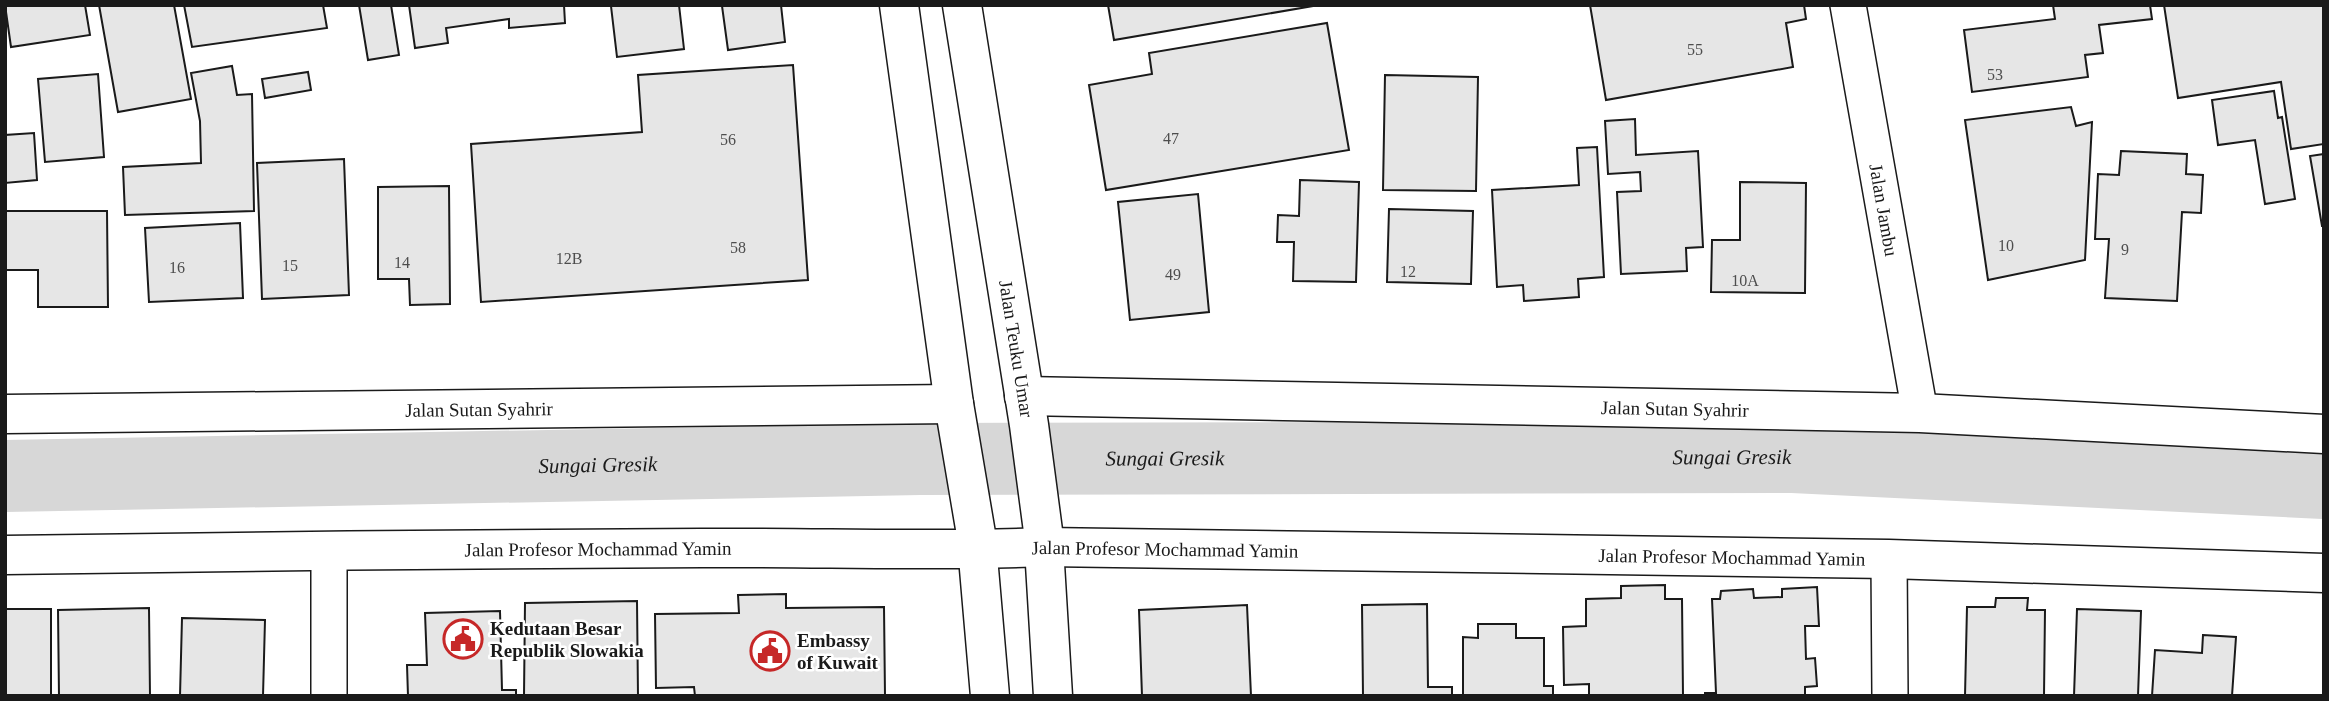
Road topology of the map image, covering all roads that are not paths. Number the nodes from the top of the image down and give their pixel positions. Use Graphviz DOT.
graph roads {
  1 [pos="899,5"];
  2 [pos="962,5"];
  3 [pos="1848,5"];
  4 [pos="1027,411"];
  5 [pos="1920,413"];
  6 [pos="5,414"];
  7 [pos="957,419"];
  8 [pos="2324,434"];
  9 [pos="1044,539"];
  10 [pos="977,542"];
  11 [pos="329,550"];
  12 [pos="5,555"];
  13 [pos="1889,559"];
  14 [pos="2324,573"];
  15 [pos="329,696"];
  16 [pos="990,696"];
  17 [pos="1053,696"];
  18 [pos="1890,696"];
  1 -- 7 [label="street"];
  2 -- 4 [label="street, Jalan Teuku Umar"];
  3 -- 5 [label="street, Jalan Jambu"];
  4 -- 5 [label="street, Jalan Sutan Syahrir"];
  4 -- 9 [label="street, Jalan Teuku Umar"];
  5 -- 8 [label="street, Jalan Sutan Syahrir"];
  6 -- 7 [label="street, Jalan Sutan Syahrir"];
  7 -- 10 [label="street"];
  9 -- 10 [label="street, Jalan Profesor Mochammad Yamin"];
  9 -- 13 [label="street, Jalan Profesor Mochammad Yamin"];
  9 -- 17 [label="street, Jalan Teuku Umar"];
  10 -- 11 [label="street, Jalan Profesor Mochammad Yamin"];
  10 -- 16 [label="street"];
  11 -- 12 [label="street, Jalan Profesor Mochammad Yamin"];
  11 -- 15 [label="street"];
  13 -- 14 [label="street, Jalan Profesor Mochammad Yamin"];
  13 -- 18 [label="street"];
}
